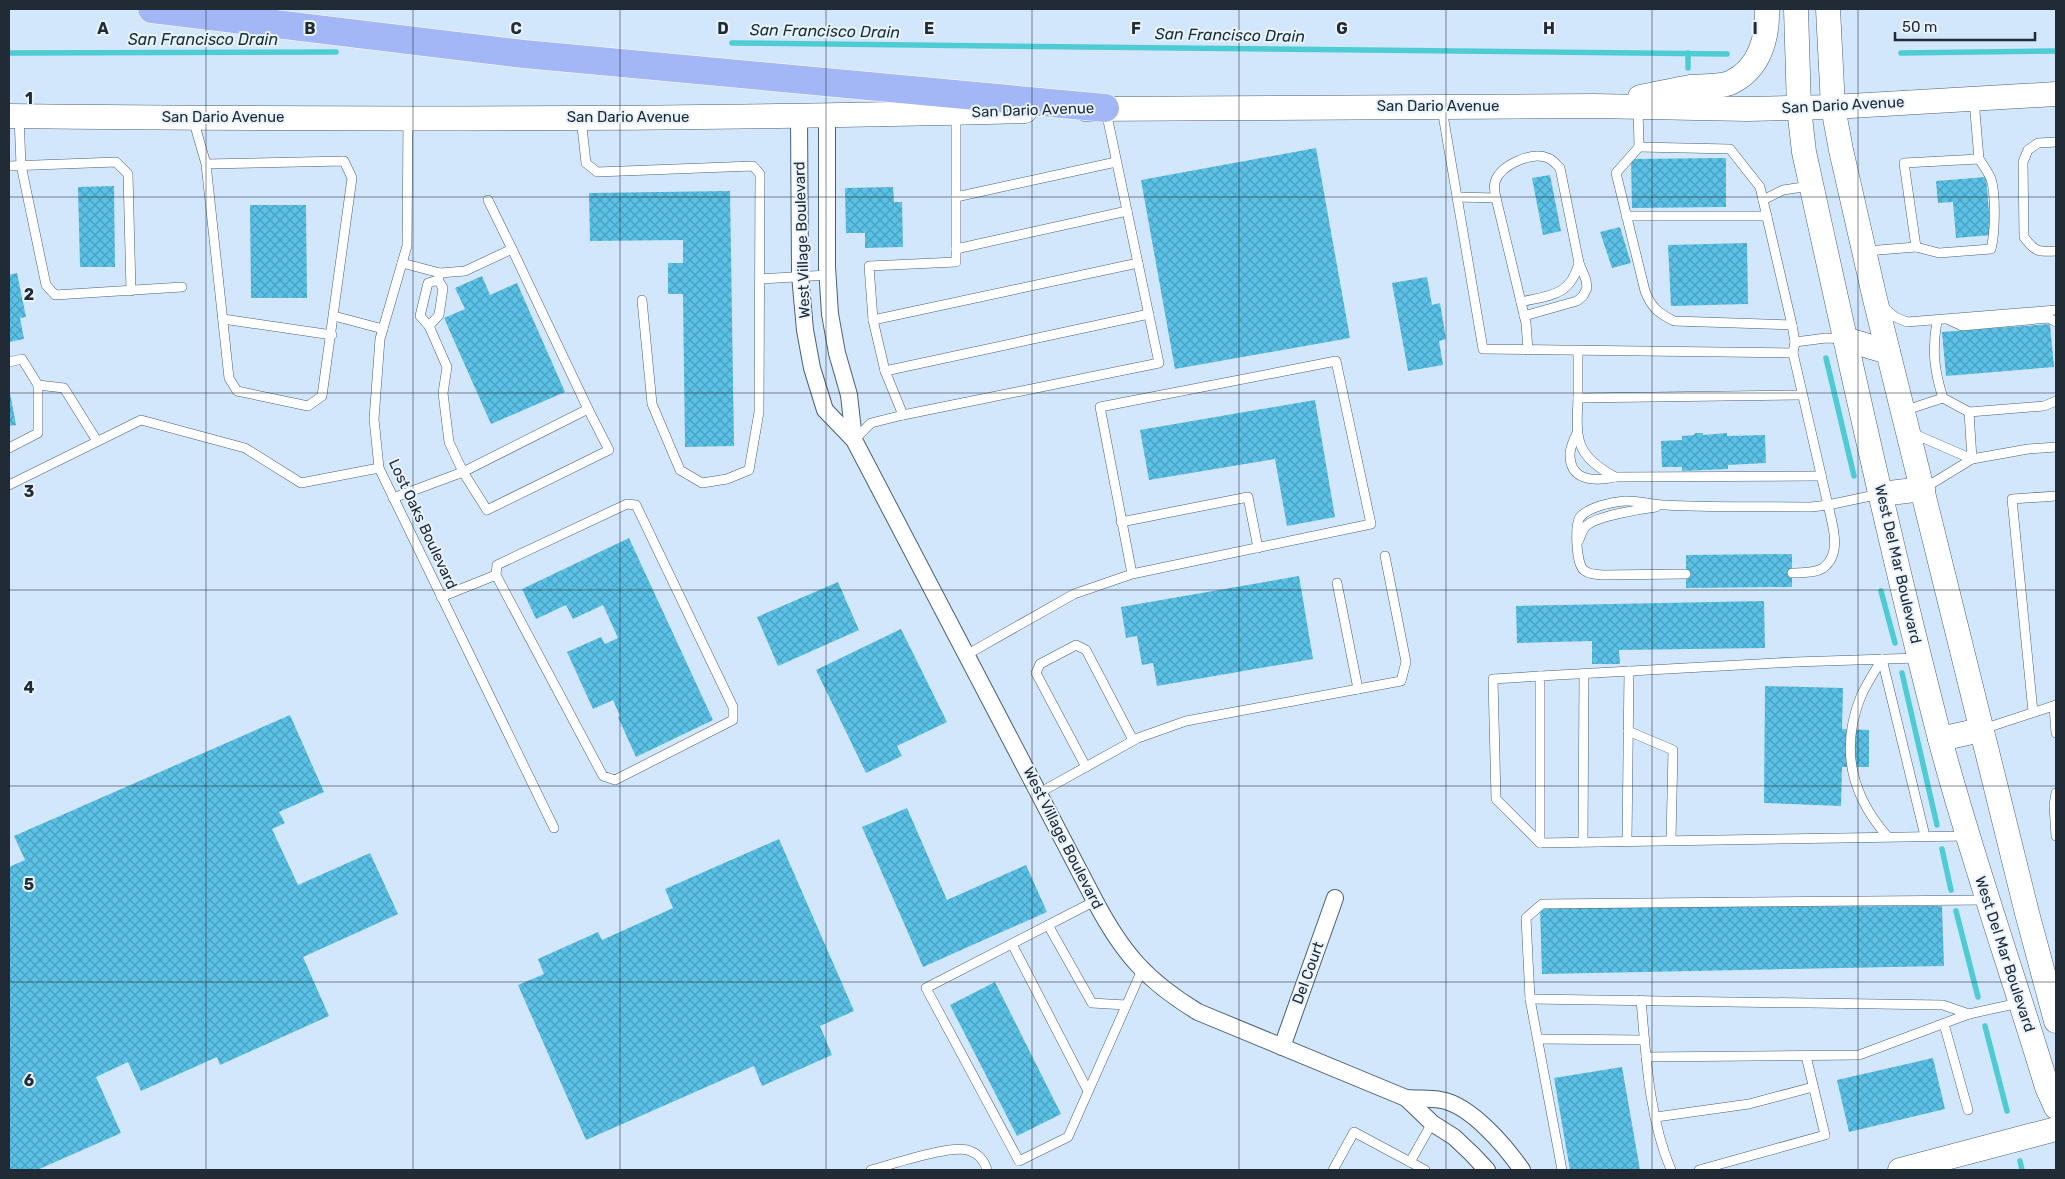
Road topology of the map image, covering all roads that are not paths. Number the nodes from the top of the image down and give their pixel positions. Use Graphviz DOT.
graph roads {
  1 [pos="152,9"];
  2 [pos="1767,9"];
  3 [pos="1796,9"];
  4 [pos="1828,9"];
  5 [pos="2056,94"];
  6 [pos="1974,98"];
  7 [pos="1441,106"];
  8 [pos="1594,106"];
  9 [pos="1638,107"];
  10 [pos="1833,107"];
  11 [pos="1105,108"];
  12 [pos="1799,108"];
  13 [pos="956,113"];
  14 [pos="14,116"];
  15 [pos="798,116"];
  16 [pos="826,116"];
  17 [pos="192,117"];
  18 [pos="581,118"];
  19 [pos="408,119"];
  20 [pos="2056,142"];
  21 [pos="1639,148"];
  22 [pos="1979,159"];
  23 [pos="1116,162"];
  24 [pos="206,164"];
  25 [pos="9,166"];
  26 [pos="21,166"];
  27 [pos="1812,186"];
  28 [pos="956,197"];
  29 [pos="1457,197"];
  30 [pos="1496,198"];
  31 [pos="488,200"];
  32 [pos="1763,200"];
  33 [pos="1127,211"];
  34 [pos="1626,216"];
  35 [pos="1767,216"];
  36 [pos="1916,247"];
  37 [pos="512,249"];
  38 [pos="956,249"];
  39 [pos="1863,251"];
  40 [pos="2056,251"];
  41 [pos="402,263"];
  42 [pos="1138,263"];
  43 [pos="1579,263"];
  44 [pos="800,275"];
  45 [pos="827,275"];
  46 [pos="439,277"];
  47 [pos="760,279"];
  48 [pos="182,287"];
  49 [pos="131,291"];
  50 [pos="1875,299"];
  51 [pos="642,300"];
  52 [pos="1521,302"];
  53 [pos="2056,310"];
  54 [pos="1149,314"];
  55 [pos="334,316"];
  56 [pos="1524,316"];
  57 [pos="223,320"];
  58 [pos="873,320"];
  59 [pos="1949,320"];
  60 [pos="1937,321"];
  61 [pos="2056,322"];
  62 [pos="1792,325"];
  63 [pos="429,326"];
  64 [pos="383,329"];
  65 [pos="332,335"];
  66 [pos="1845,339"];
  67 [pos="1795,342"];
  68 [pos="1528,350"];
  69 [pos="1578,351"];
  70 [pos="1888,352"];
  71 [pos="1793,353"];
  72 [pos="9,362"];
  73 [pos="885,371"];
  74 [pos="38,385"];
  75 [pos="2056,394"];
  76 [pos="1802,395"];
  77 [pos="1578,398"];
  78 [pos="1943,398"];
  79 [pos="2056,401"];
  80 [pos="2044,406"];
  81 [pos="588,409"];
  82 [pos="1969,412"];
  83 [pos="903,415"];
  84 [pos="1905,421"];
  85 [pos="1577,433"];
  86 [pos="854,440"];
  87 [pos="97,442"];
  88 [pos="2056,447"];
  89 [pos="9,448"];
  90 [pos="1972,459"];
  91 [pos="379,468"];
  92 [pos="463,472"];
  93 [pos="1821,476"];
  94 [pos="1614,477"];
  95 [pos="9,485"];
  96 [pos="1923,490"];
  97 [pos="1881,494"];
  98 [pos="2056,496"];
  99 [pos="394,498"];
  100 [pos="1828,505"];
  101 [pos="1121,522"];
  102 [pos="1258,548"];
  103 [pos="1385,556"];
  104 [pos="1792,573"];
  105 [pos="496,574"];
  106 [pos="1132,574"];
  107 [pos="1686,574"];
  108 [pos="1337,583"];
  109 [pos="441,598"];
  110 [pos="968,654"];
  111 [pos="1920,658"];
  112 [pos="1882,659"];
  113 [pos="1629,671"];
  114 [pos="1584,674"];
  115 [pos="1540,676"];
  116 [pos="1358,689"];
  117 [pos="2055,705"];
  118 [pos="2033,712"];
  119 [pos="1981,730"];
  120 [pos="1628,731"];
  121 [pos="2056,733"];
  122 [pos="1940,739"];
  123 [pos="1133,740"];
  124 [pos="1086,767"];
  125 [pos="1039,793"];
  126 [pos="2056,794"];
  127 [pos="554,828"];
  128 [pos="1887,836"];
  129 [pos="1926,836"];
  130 [pos="1968,836"];
  131 [pos="2056,836"];
  132 [pos="1671,840"];
  133 [pos="1627,841"];
  134 [pos="1583,842"];
  135 [pos="1540,843"];
  136 [pos="1334,898"];
  137 [pos="1989,900"];
  138 [pos="1095,901"];
  139 [pos="1048,925"];
  140 [pos="1012,944"];
  141 [pos="1142,970"];
  142 [pos="1530,998"];
  143 [pos="1642,1000"];
  144 [pos="2021,1002"];
  145 [pos="1126,1005"];
  146 [pos="1969,1014"];
  147 [pos="2056,1021"];
  148 [pos="1944,1024"];
  149 [pos="1538,1039"];
  150 [pos="1645,1040"];
  151 [pos="1282,1047"];
  152 [pos="1806,1056"];
  153 [pos="1646,1057"];
  154 [pos="1814,1087"];
  155 [pos="1088,1091"];
  156 [pos="1406,1098"];
  157 [pos="2056,1107"];
  158 [pos="1968,1110"];
  159 [pos="1656,1117"];
  160 [pos="1432,1123"];
  161 [pos="2056,1129"];
  162 [pos="1410,1162"];
  163 [pos="1942,1165"];
  164 [pos="872,1170"];
  165 [pos="988,1170"];
  166 [pos="1334,1170"];
  167 [pos="1425,1170"];
  168 [pos="1487,1170"];
  169 [pos="1522,1170"];
  170 [pos="1562,1170"];
  171 [pos="1671,1170"];
  172 [pos="1699,1170"];
  173 [pos="1900,1170"];
  1 -- 11 [label="highway"];
  2 -- 8 [label="main road"];
  3 -- 12 [label="main road, West Del Mar Boulevard"];
  4 -- 10 [label="main road, West Del Mar Boulevard"];
  5 -- 6 [label="main road, San Dario Avenue"];
  6 -- 10 [label="main road, San Dario Avenue"];
  6 -- 22 [label="lane"];
  7 -- 8 [label="main road, San Dario Avenue"];
  7 -- 11 [label="main road, San Dario Avenue"];
  7 -- 29 [label="lane"];
  8 -- 9 [label="main road, San Dario Avenue"];
  9 -- 12 [label="main road, San Dario Avenue"];
  9 -- 21 [label="lane"];
  10 -- 12 [label="main road, San Dario Avenue"];
  10 -- 39 [label="main road, West Del Mar Boulevard"];
  11 -- 13 [label="main road, San Dario Avenue"];
  11 -- 23 [label="lane"];
  12 -- 27 [label="main road, West Del Mar Boulevard"];
  13 -- 16 [label="main road, San Dario Avenue"];
  13 -- 28 [label="lane"];
  14 -- 17 [label="main road, San Dario Avenue"];
  14 -- 26 [label="lane"];
  15 -- 16 [label="main road, San Dario Avenue"];
  15 -- 18 [label="main road, San Dario Avenue"];
  15 -- 44 [label="street, West Village Boulevard"];
  16 -- 45 [label="street, West Village Boulevard"];
  17 -- 19 [label="main road, San Dario Avenue"];
  17 -- 24 [label="lane"];
  18 -- 19 [label="main road, San Dario Avenue"];
  18 -- 47 [label="lane"];
  19 -- 41 [label="lane, Lost Oaks Boulevard"];
  20 -- 40 [label="lane"];
  21 -- 32 [label="lane"];
  21 -- 34 [label="lane"];
  22 -- 36 [label="lane"];
  22 -- 36 [label="lane"];
  23 -- 28 [label="lane"];
  23 -- 33 [label="lane"];
  24 -- 55 [label="lane"];
  24 -- 57 [label="lane"];
  25 -- 26 [label="lane"];
  26 -- 49 [label="lane"];
  26 -- 49 [label="lane"];
  27 -- 32 [label="lane"];
  27 -- 66 [label="main road, West Del Mar Boulevard"];
  28 -- 38 [label="lane"];
  29 -- 30 [label="lane"];
  29 -- 68 [label="lane"];
  30 -- 43 [label="lane"];
  30 -- 52 [label="lane"];
  31 -- 37 [label="lane"];
  32 -- 35 [label="lane"];
  33 -- 38 [label="lane"];
  33 -- 42 [label="lane"];
  34 -- 35 [label="lane"];
  34 -- 62 [label="lane"];
  35 -- 62 [label="lane"];
  36 -- 39 [label="lane"];
  37 -- 46 [label="lane"];
  37 -- 81 [label="lane"];
  38 -- 58 [label="lane"];
  39 -- 50 [label="main road, West Del Mar Boulevard"];
  41 -- 46 [label="lane"];
  41 -- 64 [label="lane, Lost Oaks Boulevard"];
  42 -- 54 [label="lane"];
  42 -- 58 [label="lane"];
  43 -- 52 [label="lane"];
  43 -- 56 [label="lane"];
  44 -- 45 [label="lane"];
  44 -- 47 [label="lane"];
  44 -- 86 [label="street, West Village Boulevard"];
  45 -- 86 [label="street, West Village Boulevard"];
  46 -- 63 [label="lane"];
  46 -- 63 [label="lane"];
  47 -- 51 [label="lane"];
  48 -- 49 [label="lane"];
  50 -- 60 [label="lane"];
  50 -- 70 [label="main road, West Del Mar Boulevard"];
  52 -- 56 [label="lane"];
  53 -- 59 [label="lane"];
  54 -- 73 [label="lane"];
  54 -- 83 [label="lane"];
  55 -- 64 [label="lane"];
  55 -- 65 [label="lane"];
  56 -- 68 [label="lane"];
  57 -- 65 [label="lane"];
  57 -- 65 [label="lane"];
  58 -- 73 [label="lane"];
  59 -- 60 [label="lane"];
  59 -- 61 [label="lane"];
  60 -- 78 [label="lane"];
  62 -- 67 [label="lane"];
  63 -- 92 [label="lane"];
  64 -- 91 [label="lane, Lost Oaks Boulevard"];
  66 -- 67 [label="lane"];
  66 -- 70 [label="main road"];
  66 -- 97 [label="main road, West Del Mar Boulevard"];
  67 -- 71 [label="lane"];
  68 -- 69 [label="lane"];
  69 -- 71 [label="lane"];
  69 -- 77 [label="lane"];
  70 -- 84 [label="main road, West Del Mar Boulevard"];
  71 -- 76 [label="lane"];
  72 -- 74 [label="lane"];
  73 -- 83 [label="lane"];
  74 -- 87 [label="lane"];
  74 -- 89 [label="lane"];
  75 -- 80 [label="lane"];
  76 -- 77 [label="lane"];
  76 -- 93 [label="lane"];
  77 -- 85 [label="lane"];
  78 -- 82 [label="lane"];
  78 -- 84 [label="lane"];
  79 -- 80 [label="lane"];
  80 -- 82 [label="lane"];
  81 -- 92 [label="lane"];
  81 -- 92 [label="lane"];
  82 -- 90 [label="lane"];
  83 -- 86 [label="lane"];
  84 -- 90 [label="lane"];
  84 -- 96 [label="main road, West Del Mar Boulevard"];
  85 -- 94 [label="lane"];
  85 -- 94 [label="lane"];
  86 -- 110 [label="street, West Village Boulevard"];
  87 -- 91 [label="lane"];
  87 -- 95 [label="lane"];
  88 -- 90 [label="lane"];
  90 -- 96 [label="lane"];
  91 -- 99 [label="lane, Lost Oaks Boulevard"];
  92 -- 99 [label="lane"];
  93 -- 94 [label="lane"];
  93 -- 100 [label="lane"];
  96 -- 97 [label="main road"];
  96 -- 119 [label="main road, West Del Mar Boulevard"];
  97 -- 100 [label="lane"];
  97 -- 111 [label="main road, West Del Mar Boulevard"];
  98 -- 118 [label="lane"];
  99 -- 109 [label="lane, Lost Oaks Boulevard"];
  100 -- 104 [label="lane"];
  100 -- 107 [label="lane"];
  101 -- 102 [label="lane"];
  101 -- 102 [label="lane"];
  101 -- 106 [label="lane"];
  102 -- 106 [label="lane"];
  103 -- 116 [label="lane"];
  105 -- 105 [label="lane"];
  105 -- 109 [label="lane"];
  106 -- 110 [label="lane"];
  108 -- 116 [label="lane"];
  109 -- 127 [label="lane, Lost Oaks Boulevard"];
  110 -- 125 [label="street, West Village Boulevard"];
  111 -- 112 [label="lane"];
  111 -- 122 [label="main road, West Del Mar Boulevard"];
  112 -- 113 [label="lane"];
  112 -- 128 [label="lane"];
  112 -- 129 [label="lane"];
  113 -- 114 [label="lane"];
  113 -- 120 [label="lane"];
  114 -- 115 [label="lane"];
  114 -- 134 [label="lane"];
  115 -- 135 [label="lane"];
  115 -- 135 [label="lane"];
  116 -- 123 [label="lane"];
  117 -- 118 [label="lane"];
  117 -- 121 [label="lane"];
  118 -- 119 [label="lane"];
  119 -- 122 [label="main road"];
  119 -- 147 [label="main road, West Del Mar Boulevard"];
  120 -- 132 [label="lane"];
  120 -- 133 [label="lane"];
  122 -- 130 [label="main road, West Del Mar Boulevard"];
  123 -- 124 [label="lane"];
  123 -- 124 [label="lane"];
  124 -- 125 [label="lane"];
  125 -- 138 [label="street, West Village Boulevard"];
  126 -- 131 [label="lane"];
  128 -- 129 [label="lane"];
  128 -- 132 [label="lane"];
  129 -- 130 [label="lane"];
  130 -- 137 [label="main road, West Del Mar Boulevard"];
  132 -- 133 [label="lane"];
  133 -- 134 [label="lane"];
  134 -- 135 [label="lane"];
  136 -- 151 [label="street, Del Court"];
  137 -- 142 [label="lane"];
  137 -- 144 [label="main road, West Del Mar Boulevard"];
  138 -- 139 [label="lane"];
  138 -- 141 [label="street, West Village Boulevard"];
  139 -- 140 [label="lane"];
  139 -- 145 [label="lane"];
  140 -- 155 [label="lane"];
  140 -- 155 [label="lane"];
  141 -- 145 [label="lane"];
  141 -- 151 [label="street, West Village Boulevard"];
  142 -- 143 [label="lane"];
  142 -- 149 [label="lane"];
  143 -- 146 [label="lane"];
  143 -- 150 [label="lane"];
  144 -- 146 [label="lane"];
  144 -- 157 [label="main road, West Del Mar Boulevard"];
  145 -- 155 [label="lane"];
  146 -- 148 [label="lane"];
  148 -- 152 [label="lane"];
  148 -- 158 [label="lane"];
  149 -- 150 [label="lane"];
  149 -- 170 [label="lane"];
  150 -- 153 [label="lane"];
  151 -- 156 [label="street, West Village Boulevard"];
  152 -- 153 [label="lane"];
  152 -- 154 [label="lane"];
  153 -- 159 [label="lane"];
  154 -- 159 [label="lane"];
  154 -- 172 [label="lane"];
  156 -- 160 [label="street, West Village Boulevard"];
  156 -- 169 [label="street, West Village Boulevard"];
  159 -- 171 [label="lane"];
  160 -- 162 [label="lane"];
  160 -- 168 [label="street, West Village Boulevard"];
  161 -- 163 [label="main road"];
  162 -- 166 [label="lane"];
  162 -- 167 [label="lane"];
  163 -- 173 [label="main road"];
  164 -- 165 [label="lane"];
}
